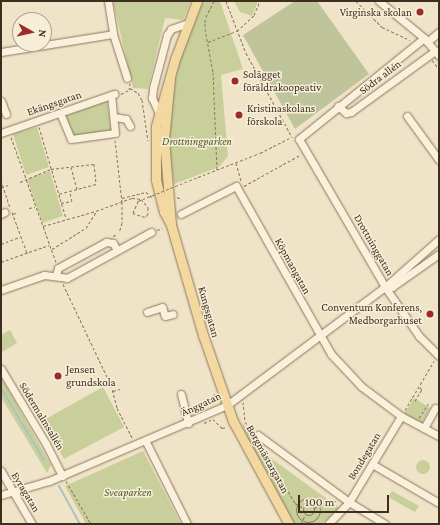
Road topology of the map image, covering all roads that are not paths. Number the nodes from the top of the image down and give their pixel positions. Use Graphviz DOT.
graph roads {
  1 [pos="108,1"];
  2 [pos="197,1"];
  3 [pos="379,1"];
  4 [pos="188,23"];
  5 [pos="439,32"];
  6 [pos="113,34"];
  7 [pos="426,40"];
  8 [pos="1,52"];
  9 [pos="437,54"];
  10 [pos="126,78"];
  11 [pos="170,78"];
  12 [pos="1,101"];
  13 [pos="338,106"];
  14 [pos="159,112"];
  15 [pos="60,113"];
  16 [pos="6,114"];
  17 [pos="407,116"];
  18 [pos="114,117"];
  19 [pos="130,126"];
  20 [pos="1,133"];
  21 [pos="295,138"];
  22 [pos="439,160"];
  23 [pos="181,214"];
  24 [pos="167,226"];
  25 [pos="151,232"];
  26 [pos="439,239"];
  27 [pos="117,250"];
  28 [pos="439,254"];
  29 [pos="58,274"];
  30 [pos="386,287"];
  31 [pos="1,290"];
  32 [pos="147,312"];
  33 [pos="173,314"];
  34 [pos="320,337"];
  35 [pos="438,356"];
  36 [pos="1,369"];
  37 [pos="181,394"];
  38 [pos="227,405"];
  39 [pos="436,408"];
  40 [pos="401,416"];
  41 [pos="188,422"];
  42 [pos="424,428"];
  43 [pos="258,435"];
  44 [pos="439,436"];
  45 [pos="146,442"];
  46 [pos="372,464"];
  47 [pos="1,471"];
  48 [pos="62,476"];
  49 [pos="13,492"];
  50 [pos="1,495"];
  51 [pos="347,501"];
  52 [pos="439,503"];
  53 [pos="32,524"];
  54 [pos="187,524"];
  55 [pos="288,524"];
  56 [pos="328,524"];
  57 [pos="385,524"];
  1 -- 6 [label="street"];
  2 -- 4 [label="main road, Kungsgatan"];
  3 -- 7 [label="street"];
  4 -- 11 [label="main road, Kungsgatan"];
  4 -- 14 [label="street, Kungsgatan"];
  5 -- 7 [label="street, Södra allén"];
  6 -- 8 [label="street"];
  6 -- 10 [label="street"];
  7 -- 9 [label="street"];
  7 -- 13 [label="street, Södra allén"];
  9 -- 13 [label="street, Södra allén"];
  11 -- 14 [label="main road, Kungsgatan"];
  11 -- 24 [label="main road, Kungsgatan"];
  12 -- 16 [label="street"];
  13 -- 21 [label="street, Södra allén"];
  14 -- 24 [label="main road, Kungsgatan"];
  15 -- 18 [label="street, Ekängsgatan"];
  15 -- 18 [label="street"];
  15 -- 20 [label="street, Ekängsgatan"];
  17 -- 22 [label="street"];
  18 -- 19 [label="street"];
  21 -- 30 [label="street, Drottninggatan"];
  23 -- 34 [label="street, Köpmangatan"];
  24 -- 38 [label="main road, Kungsgatan"];
  25 -- 27 [label="street"];
  26 -- 30 [label="street, Änggatan"];
  27 -- 29 [label="street"];
  27 -- 29 [label="street"];
  28 -- 30 [label="street, Änggatan"];
  29 -- 31 [label="street"];
  30 -- 34 [label="street, Änggatan"];
  30 -- 35 [label="street, Drottninggatan"];
  32 -- 33 [label="street"];
  34 -- 38 [label="street, Änggatan"];
  34 -- 40 [label="street, Köpmangatan"];
  36 -- 48 [label="street, Södermalmsallén"];
  37 -- 41 [label="street"];
  38 -- 41 [label="street, Änggatan"];
  38 -- 55 [label="main road, Borgmästargatan"];
  39 -- 42 [label="street"];
  40 -- 42 [label="street, Köpmangatan"];
  40 -- 46 [label="street, Bondegatan"];
  41 -- 45 [label="street, Änggatan"];
  42 -- 44 [label="street, Köpmangatan"];
  43 -- 51 [label="street"];
  45 -- 48 [label="street, Änggatan"];
  45 -- 54 [label="street"];
  46 -- 51 [label="street, Bondegatan"];
  46 -- 52 [label="street"];
  47 -- 49 [label="street, Eyragatan"];
  48 -- 49 [label="street, Änggatan"];
  49 -- 50 [label="street, Änggatan"];
  49 -- 53 [label="street, Eyragatan"];
  51 -- 56 [label="street, Bondegatan"];
  51 -- 57 [label="street"];
}
